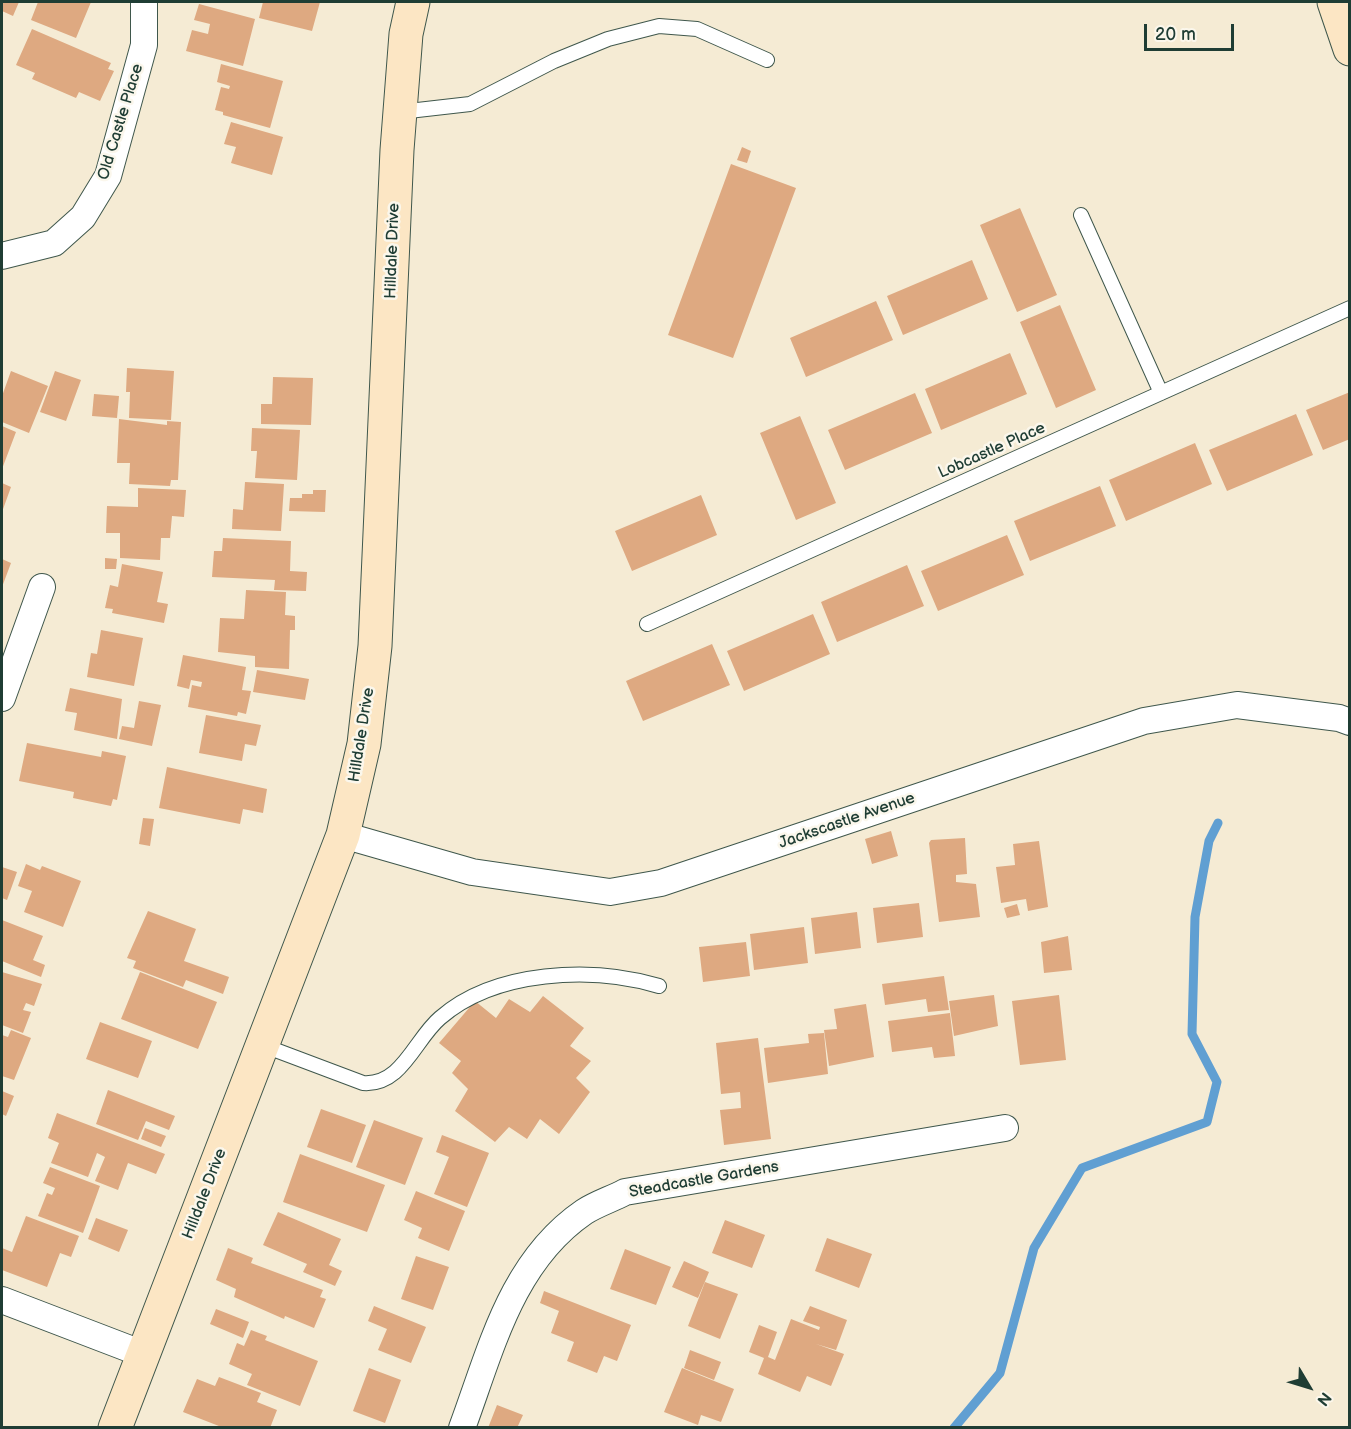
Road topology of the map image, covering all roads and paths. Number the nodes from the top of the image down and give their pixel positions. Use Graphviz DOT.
graph roads {
  1 [pos="144,2"];
  2 [pos="413,2"];
  3 [pos="1334,2"];
  4 [pos="1350,49"];
  5 [pos="767,60"];
  6 [pos="400,112"];
  7 [pos="1080,215"];
  8 [pos="2,256"];
  9 [pos="1350,308"];
  10 [pos="1161,393"];
  11 [pos="42,587"];
  12 [pos="648,624"];
  13 [pos="2,698"];
  14 [pos="1350,722"];
  15 [pos="343,835"];
  16 [pos="659,986"];
  17 [pos="262,1045"];
  18 [pos="1005,1128"];
  19 [pos="2,1300"];
  20 [pos="143,1354"];
  21 [pos="115,1428"];
  22 [pos="462,1428"];
  1 -- 8 [label="street, Old Castle Place"];
  2 -- 6 [label="street, Hilldale Drive"];
  3 -- 4 [label="street"];
  5 -- 6 [label="lane"];
  6 -- 15 [label="street, Hilldale Drive"];
  7 -- 10 [label="lane"];
  9 -- 10 [label="lane, Lobcastle Place"];
  10 -- 12 [label="lane, Lobcastle Place"];
  11 -- 13 [label="street"];
  14 -- 15 [label="street, Jackscastle Avenue"];
  15 -- 17 [label="street, Hilldale Drive"];
  16 -- 17 [label="lane"];
  17 -- 20 [label="street, Hilldale Drive"];
  18 -- 22 [label="street, Steadcastle Gardens"];
  19 -- 20 [label="street"];
  20 -- 21 [label="street, Hilldale Drive"];
}
